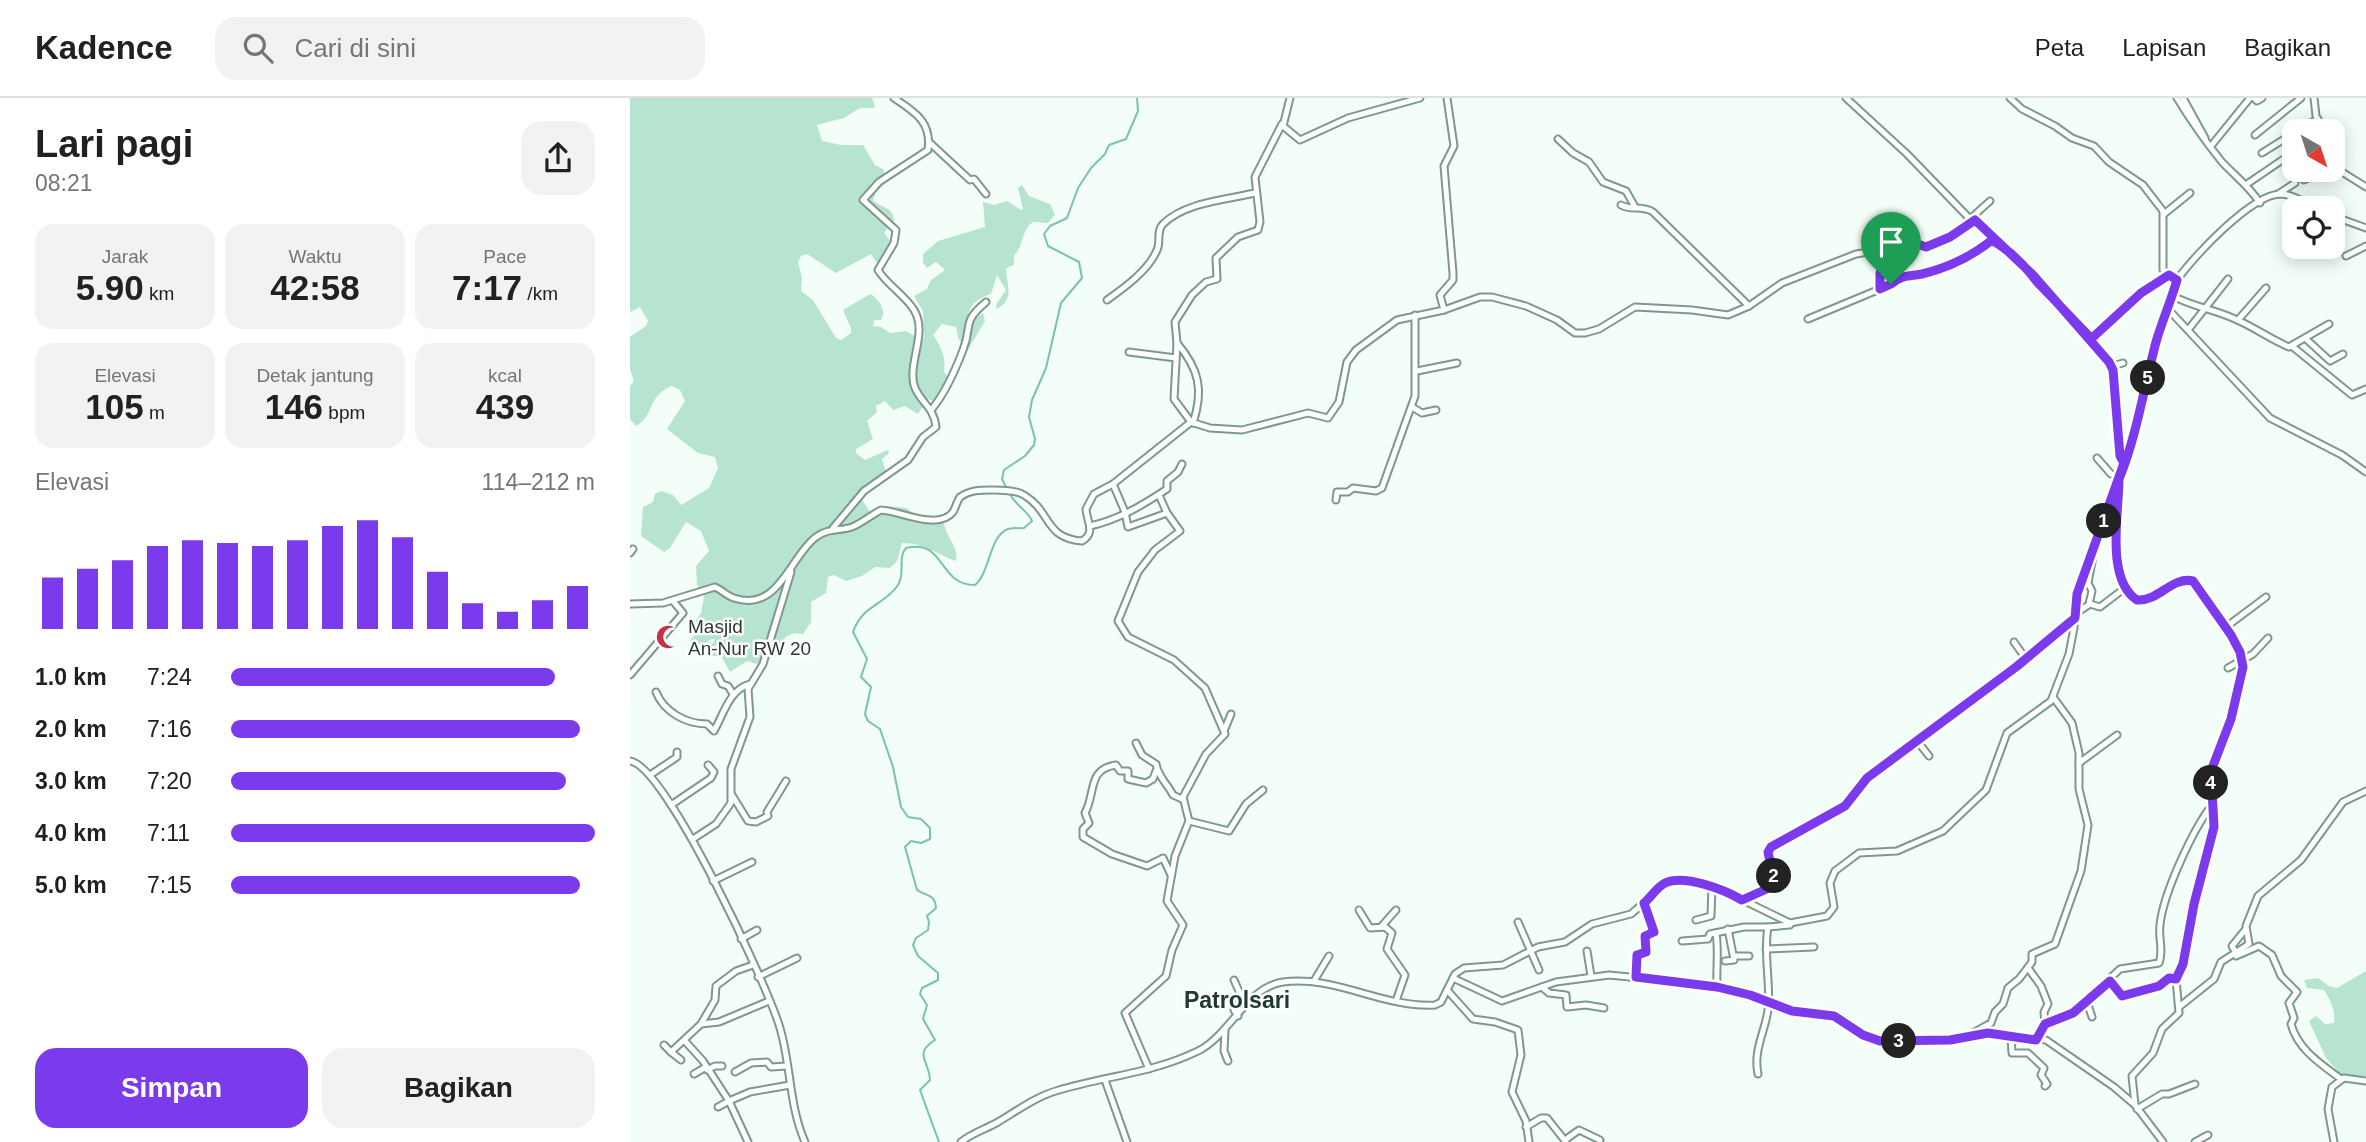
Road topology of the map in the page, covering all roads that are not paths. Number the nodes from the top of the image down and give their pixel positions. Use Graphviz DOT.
graph roads {
  1 [pos="894,98"];
  2 [pos="1290,98"];
  3 [pos="1420,98"];
  4 [pos="1447,98"];
  5 [pos="1846,98"];
  6 [pos="2010,98"];
  7 [pos="2177,98"];
  8 [pos="2183,98"];
  9 [pos="2252,98"];
  10 [pos="2262,98"];
  11 [pos="2301,98"];
  12 [pos="2314,98"];
  13 [pos="2318,119"];
  14 [pos="1282,124"];
  15 [pos="2255,135"];
  16 [pos="2205,138"];
  17 [pos="1558,139"];
  18 [pos="2282,141"];
  19 [pos="929,142"];
  20 [pos="2211,146"];
  21 [pos="2262,153"];
  22 [pos="2282,160"];
  23 [pos="2345,175"];
  24 [pos="2295,183"];
  25 [pos="2247,184"];
  26 [pos="2366,187"];
  27 [pos="1255,193"];
  28 [pos="2190,193"];
  29 [pos="986,194"];
  30 [pos="2278,194"];
  31 [pos="2283,196"];
  32 [pos="1990,201"];
  33 [pos="2260,203"];
  34 [pos="1621,205"];
  35 [pos="1635,207"];
  36 [pos="2164,214"];
  37 [pos="1972,220"];
  38 [pos="2345,220"];
  39 [pos="2366,228"];
  40 [pos="1992,240"];
  41 [pos="2366,246"];
  42 [pos="1887,248"];
  43 [pos="2346,256"];
  44 [pos="2169,275"];
  45 [pos="2228,279"];
  46 [pos="2177,280"];
  47 [pos="2266,288"];
  48 [pos="1880,289"];
  49 [pos="2173,296"];
  50 [pos="1107,300"];
  51 [pos="986,302"];
  52 [pos="1749,306"];
  53 [pos="2205,307"];
  54 [pos="2168,309"];
  55 [pos="1444,310"];
  56 [pos="1415,315"];
  57 [pos="1808,319"];
  58 [pos="2238,320"];
  59 [pos="2329,324"];
  60 [pos="2188,330"];
  61 [pos="2305,338"];
  62 [pos="2091,339"];
  63 [pos="1177,343"];
  64 [pos="2293,347"];
  65 [pos="1129,352"];
  66 [pos="2343,354"];
  67 [pos="1176,358"];
  68 [pos="1457,363"];
  69 [pos="2123,363"];
  70 [pos="2112,366"];
  71 [pos="1417,371"];
  72 [pos="2366,389"];
  73 [pos="1412,407"];
  74 [pos="932,409"];
  75 [pos="1436,410"];
  76 [pos="1192,422"];
  77 [pos="2097,458"];
  78 [pos="2124,463"];
  79 [pos="1182,464"];
  80 [pos="2366,472"];
  81 [pos="2120,478"];
  82 [pos="1113,484"];
  83 [pos="1159,495"];
  84 [pos="1336,500"];
  85 [pos="1125,512"];
  86 [pos="1167,513"];
  87 [pos="1090,526"];
  88 [pos="831,531"];
  89 [pos="2094,548"];
  90 [pos="791,570"];
  91 [pos="2124,588"];
  92 [pos="2266,597"];
  93 [pos="673,601"];
  94 [pos="630,604"];
  95 [pos="2089,604"];
  96 [pos="2075,616"];
  97 [pos="2226,627"];
  98 [pos="2268,638"];
  99 [pos="2014,642"];
  100 [pos="2026,659"];
  101 [pos="2242,659"];
  102 [pos="2228,668"];
  103 [pos="630,675"];
  104 [pos="718,676"];
  105 [pos="750,684"];
  106 [pos="656,692"];
  107 [pos="733,694"];
  108 [pos="2053,696"];
  109 [pos="1231,714"];
  110 [pos="1224,731"];
  111 [pos="2117,735"];
  112 [pos="1918,742"];
  113 [pos="1136,743"];
  114 [pos="677,752"];
  115 [pos="1929,756"];
  116 [pos="630,761"];
  117 [pos="2079,763"];
  118 [pos="708,765"];
  119 [pos="1156,771"];
  120 [pos="650,775"];
  121 [pos="786,781"];
  122 [pos="1263,790"];
  123 [pos="2366,791"];
  124 [pos="732,795"];
  125 [pos="1182,799"];
  126 [pos="671,805"];
  127 [pos="2213,805"];
  128 [pos="1189,821"];
  129 [pos="693,839"];
  130 [pos="752,862"];
  131 [pos="1171,875"];
  132 [pos="713,881"];
  133 [pos="1712,886"];
  134 [pos="1742,900"];
  135 [pos="1644,903"];
  136 [pos="1359,910"];
  137 [pos="1396,910"];
  138 [pos="1696,920"];
  139 [pos="1518,922"];
  140 [pos="1797,923"];
  141 [pos="1381,927"];
  142 [pos="1768,927"];
  143 [pos="1728,929"];
  144 [pos="757,930"];
  145 [pos="2245,930"];
  146 [pos="1716,933"];
  147 [pos="741,939"];
  148 [pos="1682,941"];
  149 [pos="1814,947"];
  150 [pos="1766,949"];
  151 [pos="1532,951"];
  152 [pos="1587,951"];
  153 [pos="2236,954"];
  154 [pos="1329,956"];
  155 [pos="1734,956"];
  156 [pos="1749,956"];
  157 [pos="797,958"];
  158 [pos="1725,961"];
  159 [pos="2220,963"];
  160 [pos="753,965"];
  161 [pos="2028,968"];
  162 [pos="1539,970"];
  163 [pos="1591,976"];
  164 [pos="758,977"];
  165 [pos="1636,977"];
  166 [pos="1453,978"];
  167 [pos="2176,979"];
  168 [pos="1234,980"];
  169 [pos="1314,981"];
  170 [pos="2110,981"];
  171 [pos="1542,987"];
  172 [pos="1717,987"];
  173 [pos="1447,990"];
  174 [pos="769,1001"];
  175 [pos="1396,1001"];
  176 [pos="1767,1001"];
  177 [pos="2087,1002"];
  178 [pos="2179,1007"];
  179 [pos="1604,1008"];
  180 [pos="1238,1016"];
  181 [pos="2092,1017"];
  182 [pos="701,1024"];
  183 [pos="2045,1024"];
  184 [pos="1225,1030"];
  185 [pos="2011,1037"];
  186 [pos="1966,1038"];
  187 [pos="684,1040"];
  188 [pos="2036,1040"];
  189 [pos="664,1045"];
  190 [pos="671,1052"];
  191 [pos="681,1060"];
  192 [pos="1228,1061"];
  193 [pos="722,1066"];
  194 [pos="787,1066"];
  195 [pos="707,1069"];
  196 [pos="1149,1069"];
  197 [pos="735,1072"];
  198 [pos="694,1074"];
  199 [pos="1758,1074"];
  200 [pos="2341,1079"];
  201 [pos="1105,1080"];
  202 [pos="2366,1081"];
  203 [pos="2195,1084"];
  204 [pos="790,1085"];
  205 [pos="2045,1086"];
  206 [pos="729,1101"];
  207 [pos="718,1107"];
  208 [pos="2136,1107"];
  209 [pos="1526,1127"];
  210 [pos="2208,1135"];
  211 [pos="1600,1140"];
  212 [pos="1566,1141"];
  213 [pos="748,1142"];
  214 [pos="805,1142"];
  215 [pos="961,1142"];
  216 [pos="1127,1142"];
  217 [pos="1529,1142"];
  218 [pos="2163,1142"];
  219 [pos="2195,1142"];
  220 [pos="2334,1142"];
  1 -- 19 [label="street"];
  2 -- 14 [label="street"];
  3 -- 14 [label="street"];
  4 -- 55 [label="street"];
  5 -- 37 [label="street"];
  6 -- 36 [label="street"];
  7 -- 16 [label="street"];
  8 -- 16 [label="street"];
  9 -- 10 [label="street"];
  9 -- 20 [label="street"];
  11 -- 15 [label="street"];
  12 -- 13 [label="street"];
  14 -- 27 [label="street"];
  16 -- 20 [label="street"];
  17 -- 35 [label="street"];
  18 -- 21 [label="street"];
  19 -- 29 [label="street"];
  19 -- 74 [label="street"];
  20 -- 25 [label="street"];
  22 -- 25 [label="street"];
  23 -- 26 [label="street"];
  24 -- 30 [label="street"];
  25 -- 33 [label="street"];
  27 -- 50 [label="street"];
  27 -- 63 [label="street"];
  28 -- 36 [label="street"];
  30 -- 31 [label="street"];
  30 -- 33 [label="street"];
  32 -- 37 [label="street"];
  33 -- 46 [label="street"];
  34 -- 35 [label="street"];
  35 -- 52 [label="street"];
  36 -- 44 [label="street"];
  37 -- 40 [label="street"];
  37 -- 42 [label="street"];
  38 -- 39 [label="street"];
  40 -- 48 [label="street"];
  40 -- 62 [label="street"];
  41 -- 43 [label="street"];
  42 -- 48 [label="street"];
  42 -- 52 [label="street"];
  44 -- 46 [label="street"];
  44 -- 62 [label="street"];
  45 -- 53 [label="street"];
  46 -- 49 [label="street"];
  47 -- 58 [label="street"];
  48 -- 57 [label="street"];
  49 -- 53 [label="street"];
  49 -- 54 [label="street"];
  51 -- 74 [label="street"];
  52 -- 55 [label="street"];
  53 -- 58 [label="street"];
  53 -- 60 [label="street"];
  54 -- 60 [label="street"];
  54 -- 78 [label="street"];
  55 -- 56 [label="street"];
  56 -- 71 [label="street"];
  56 -- 76 [label="street"];
  58 -- 64 [label="street"];
  59 -- 61 [label="street"];
  60 -- 80 [label="street"];
  61 -- 64 [label="street"];
  61 -- 66 [label="street"];
  62 -- 70 [label="street"];
  63 -- 67 [label="street"];
  63 -- 76 [label="street"];
  64 -- 72 [label="street"];
  65 -- 67 [label="street"];
  67 -- 76 [label="street"];
  68 -- 71 [label="street"];
  69 -- 70 [label="street"];
  70 -- 78 [label="street"];
  71 -- 73 [label="street"];
  73 -- 75 [label="street"];
  73 -- 84 [label="street"];
  74 -- 88 [label="street"];
  76 -- 82 [label="street"];
  77 -- 81 [label="street"];
  78 -- 81 [label="street"];
  79 -- 83 [label="street"];
  81 -- 89 [label="street"];
  81 -- 91 [label="street"];
  82 -- 85 [label="street"];
  82 -- 87 [label="street"];
  83 -- 85 [label="street"];
  83 -- 86 [label="street"];
  85 -- 86 [label="street"];
  85 -- 87 [label="street"];
  86 -- 110 [label="street"];
  87 -- 88 [label="street"];
  88 -- 90 [label="street"];
  89 -- 95 [label="street"];
  89 -- 96 [label="street"];
  90 -- 93 [label="street"];
  90 -- 105 [label="street"];
  91 -- 95 [label="street"];
  91 -- 97 [label="street"];
  92 -- 97 [label="street"];
  93 -- 94 [label="street"];
  93 -- 103 [label="street"];
  95 -- 96 [label="street"];
  96 -- 100 [label="street"];
  96 -- 108 [label="street"];
  97 -- 101 [label="street"];
  98 -- 101 [label="street"];
  99 -- 100 [label="street"];
  100 -- 112 [label="street"];
  101 -- 102 [label="street"];
  101 -- 127 [label="street"];
  104 -- 107 [label="street"];
  105 -- 107 [label="street"];
  105 -- 124 [label="street"];
  106 -- 107 [label="street"];
  108 -- 117 [label="street"];
  108 -- 140 [label="street"];
  109 -- 110 [label="street"];
  110 -- 125 [label="street"];
  111 -- 117 [label="street"];
  112 -- 115 [label="street"];
  112 -- 134 [label="street"];
  113 -- 119 [label="street"];
  114 -- 120 [label="street"];
  116 -- 120 [label="street"];
  117 -- 161 [label="street"];
  118 -- 126 [label="street"];
  119 -- 125 [label="street"];
  119 -- 131 [label="street"];
  120 -- 126 [label="street"];
  121 -- 124 [label="street"];
  122 -- 128 [label="street"];
  123 -- 145 [label="street"];
  124 -- 129 [label="street"];
  125 -- 128 [label="street"];
  126 -- 129 [label="street"];
  127 -- 167 [label="street"];
  127 -- 170 [label="street"];
  128 -- 131 [label="street"];
  129 -- 132 [label="street"];
  130 -- 132 [label="street"];
  131 -- 196 [label="street"];
  132 -- 147 [label="street"];
  133 -- 134 [label="street"];
  133 -- 135 [label="street"];
  133 -- 138 [label="street"];
  134 -- 140 [label="street"];
  135 -- 151 [label="street"];
  135 -- 165 [label="street"];
  136 -- 141 [label="street"];
  137 -- 141 [label="street"];
  139 -- 151 [label="street"];
  140 -- 142 [label="street"];
  141 -- 175 [label="street"];
  142 -- 143 [label="street"];
  142 -- 150 [label="street"];
  143 -- 146 [label="street"];
  143 -- 155 [label="street"];
  144 -- 147 [label="street"];
  145 -- 153 [label="street"];
  145 -- 153 [label="street"];
  146 -- 148 [label="street"];
  146 -- 172 [label="street"];
  147 -- 160 [label="street"];
  149 -- 150 [label="street"];
  150 -- 176 [label="street"];
  151 -- 162 [label="street"];
  151 -- 166 [label="street"];
  152 -- 163 [label="street"];
  153 -- 159 [label="street"];
  154 -- 169 [label="street"];
  155 -- 156 [label="street"];
  155 -- 158 [label="street"];
  157 -- 164 [label="street"];
  159 -- 178 [label="street"];
  159 -- 200 [label="street"];
  160 -- 164 [label="street"];
  160 -- 182 [label="street"];
  161 -- 183 [label="street"];
  161 -- 186 [label="street"];
  163 -- 165 [label="street"];
  163 -- 171 [label="street"];
  164 -- 174 [label="street"];
  165 -- 172 [label="street"];
  166 -- 171 [label="street"];
  166 -- 173 [label="street"];
  167 -- 170 [label="street"];
  167 -- 178 [label="street"];
  168 -- 180 [label="street"];
  169 -- 175 [label="street"];
  169 -- 180 [label="street"];
  170 -- 177 [label="street"];
  171 -- 179 [label="street"];
  172 -- 176 [label="street"];
  173 -- 175 [label="street"];
  173 -- 209 [label="street"];
  174 -- 182 [label="street"];
  174 -- 194 [label="street"];
  176 -- 186 [label="street"];
  176 -- 199 [label="street"];
  177 -- 181 [label="street"];
  177 -- 183 [label="street"];
  178 -- 208 [label="street"];
  180 -- 184 [label="street"];
  182 -- 187 [label="street"];
  183 -- 188 [label="street"];
  184 -- 192 [label="street"];
  184 -- 196 [label="street"];
  185 -- 186 [label="street"];
  185 -- 188 [label="street"];
  185 -- 205 [label="street"];
  187 -- 190 [label="street"];
  187 -- 195 [label="street"];
  188 -- 208 [label="street"];
  189 -- 190 [label="street"];
  190 -- 191 [label="street"];
  193 -- 195 [label="street"];
  194 -- 197 [label="street"];
  194 -- 204 [label="street"];
  195 -- 198 [label="street"];
  195 -- 206 [label="street"];
  196 -- 201 [label="street"];
  200 -- 202 [label="street"];
  200 -- 220 [label="street"];
  201 -- 215 [label="street"];
  201 -- 216 [label="street"];
  203 -- 208 [label="street"];
  204 -- 206 [label="street"];
  204 -- 214 [label="street"];
  206 -- 207 [label="street"];
  206 -- 213 [label="street"];
  208 -- 218 [label="street"];
  209 -- 212 [label="street"];
  209 -- 217 [label="street"];
  210 -- 219 [label="street"];
  211 -- 212 [label="street"];
}
